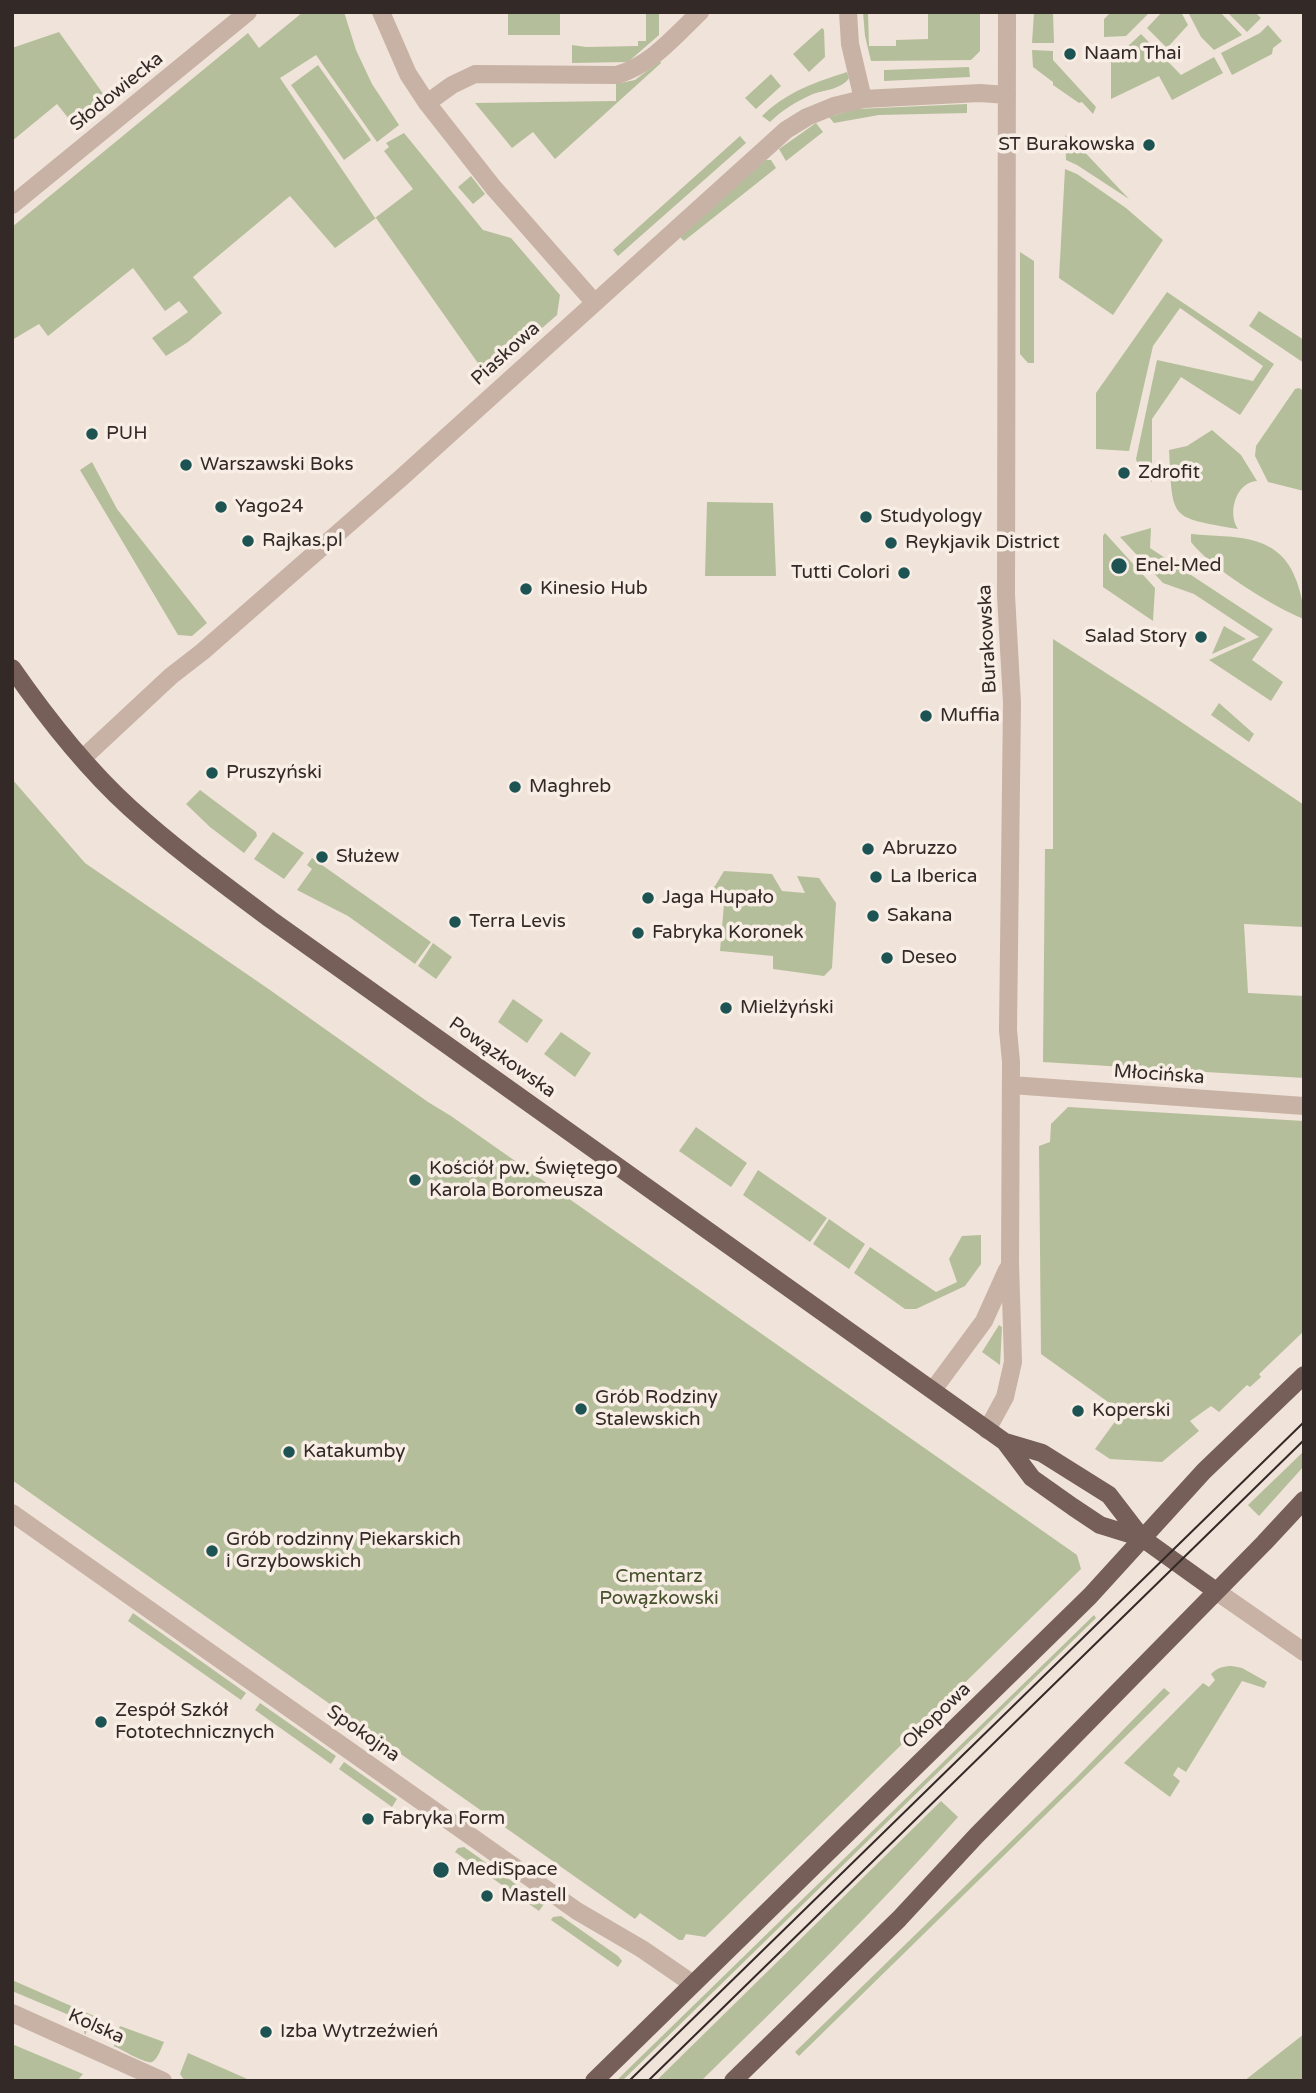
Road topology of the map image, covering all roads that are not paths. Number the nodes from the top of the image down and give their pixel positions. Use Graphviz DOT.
graph roads {
  1 [pos="248,12"];
  2 [pos="381,12"];
  3 [pos="700,12"];
  4 [pos="848,12"];
  5 [pos="1007,12"];
  6 [pos="1007,95"];
  7 [pos="863,99"];
  8 [pos="427,103"];
  9 [pos="12,205"];
  10 [pos="594,302"];
  11 [pos="12,668"];
  12 [pos="83,758"];
  13 [pos="1011,1085"];
  14 [pos="1304,1106"];
  15 [pos="1010,1263"];
  16 [pos="1304,1375"];
  17 [pos="933,1390"];
  18 [pos="987,1430"];
  19 [pos="1005,1442"];
  20 [pos="1304,1500"];
  21 [pos="12,1513"];
  22 [pos="1142,1538"];
  23 [pos="1216,1591"];
  24 [pos="1304,1652"];
  25 [pos="693,1984"];
  26 [pos="12,2013"];
  27 [pos="163,2081"];
  28 [pos="594,2081"];
  29 [pos="733,2081"];
  1 -- 9 [label="street, Słodowiecka"];
  2 -- 8 [label="street"];
  3 -- 8 [label="street"];
  4 -- 7 [label="street"];
  5 -- 6 [label="street, Burakowska"];
  6 -- 7 [label="street, Piaskowa"];
  6 -- 13 [label="street, Burakowska"];
  7 -- 10 [label="street, Piaskowa"];
  8 -- 10 [label="street"];
  10 -- 12 [label="street, Piaskowa"];
  11 -- 12 [label="main road, Powązkowska"];
  12 -- 17 [label="main road, Powązkowska"];
  13 -- 14 [label="street, Młocińska"];
  13 -- 15 [label="street, Burakowska"];
  15 -- 17 [label="street, Burakowska"];
  15 -- 18 [label="street, Burakowska"];
  16 -- 22 [label="main road, Okopowa"];
  17 -- 18 [label="main road, Powązkowska"];
  18 -- 19 [label="main road, Powązkowska"];
  19 -- 22 [label="main road, Powązkowska"];
  19 -- 22 [label="main road, Powązkowska"];
  20 -- 23 [label="main road"];
  21 -- 25 [label="street, Spokojna"];
  22 -- 23 [label="main road, Powązkowska"];
  22 -- 25 [label="main road, Okopowa"];
  23 -- 24 [label="street"];
  23 -- 29 [label="main road"];
  25 -- 28 [label="main road, Okopowa"];
  26 -- 27 [label="street, Kolska"];
}
